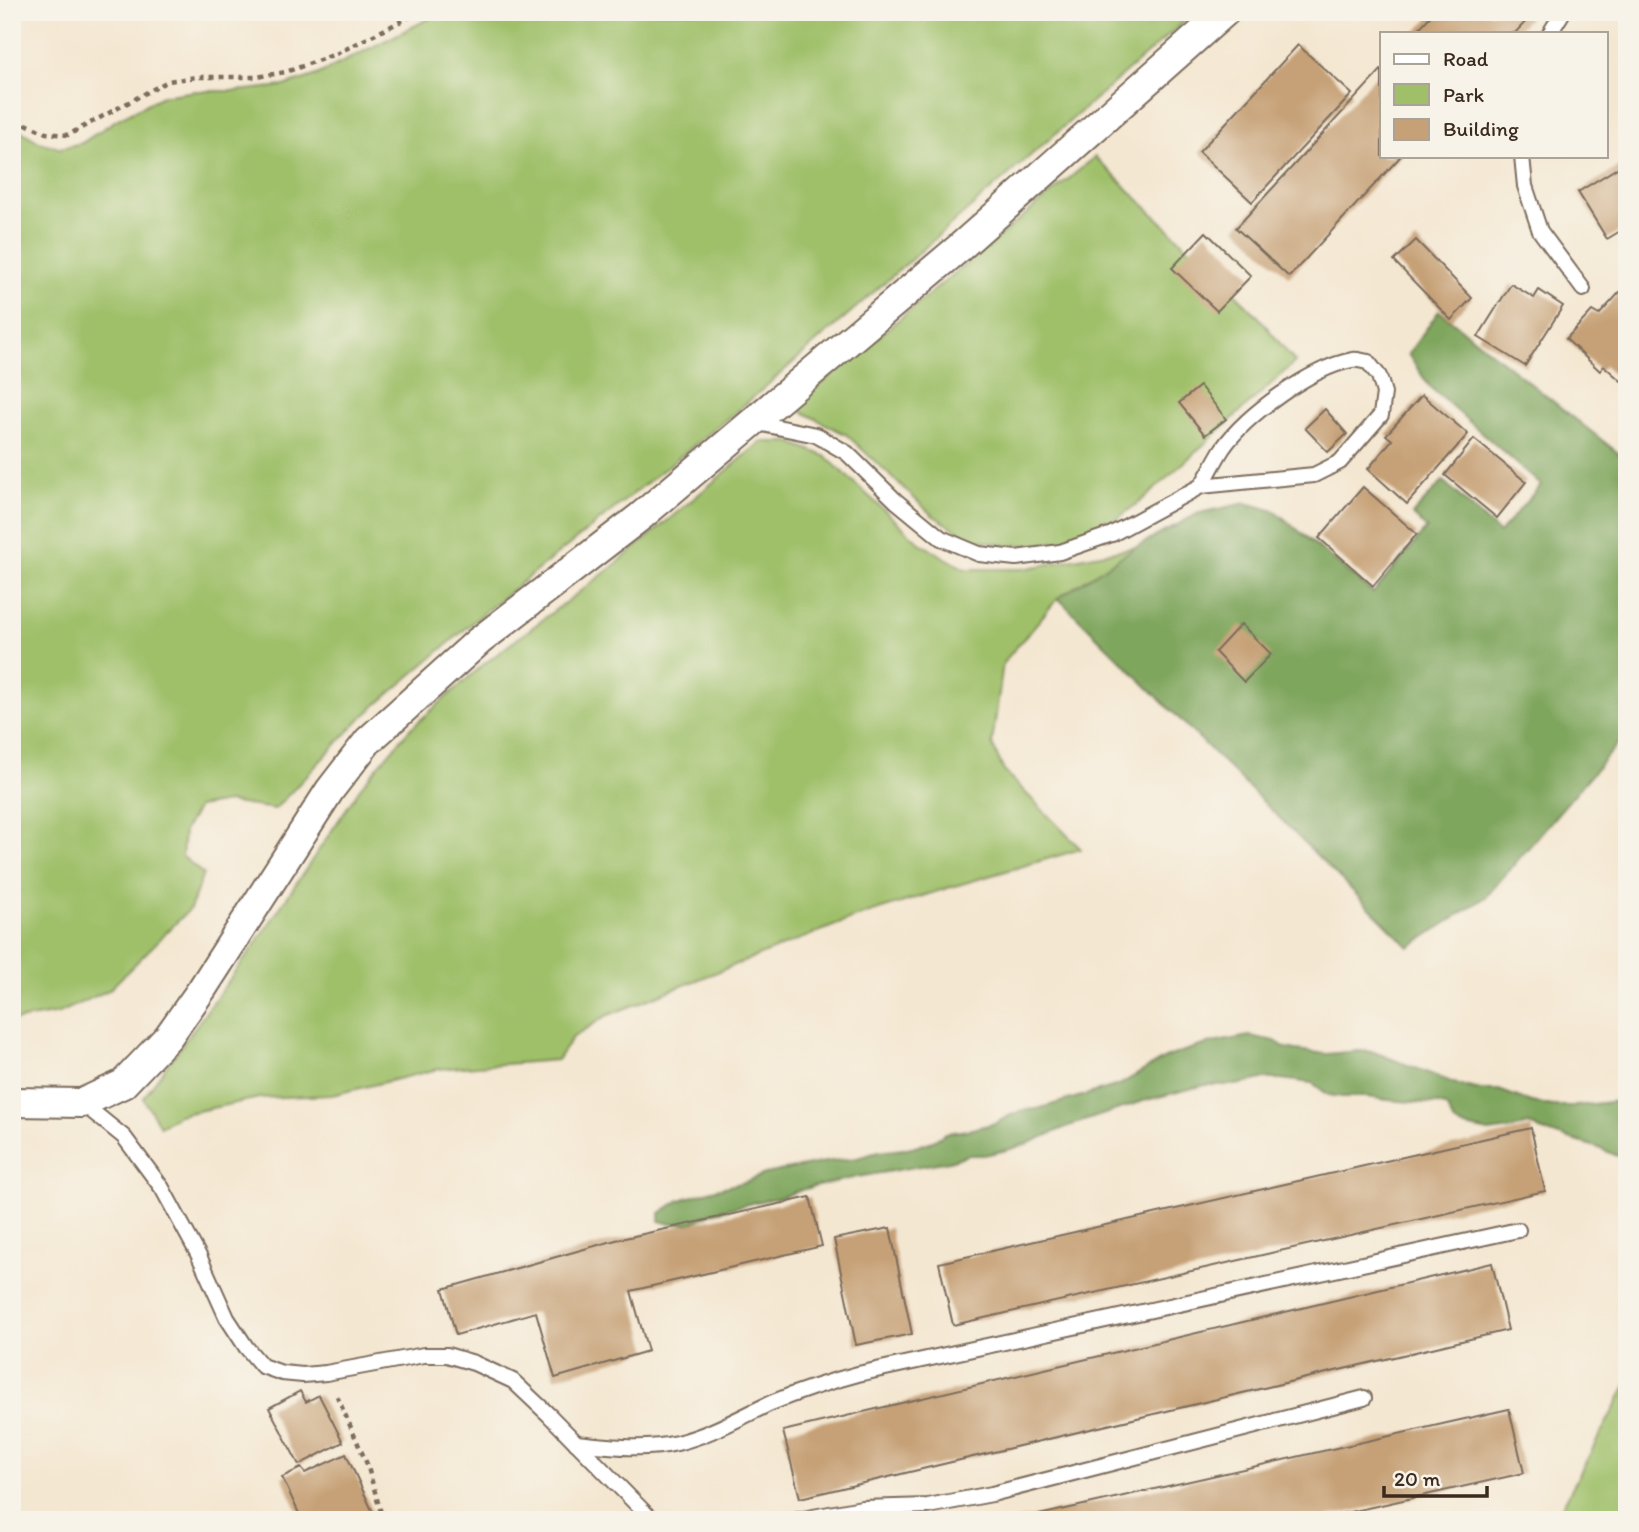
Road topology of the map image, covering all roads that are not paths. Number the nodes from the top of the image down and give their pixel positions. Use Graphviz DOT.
graph roads {
  1 [pos="1225,12"];
  2 [pos="1563,12"];
  3 [pos="1551,32"];
  4 [pos="1522,158"];
  5 [pos="1583,289"];
  6 [pos="753,422"];
  7 [pos="1201,486"];
  8 [pos="12,1102"];
  9 [pos="82,1103"];
  10 [pos="1518,1230"];
  11 [pos="1364,1398"];
  12 [pos="576,1443"];
  13 [pos="864,1514"];
  14 [pos="652,1520"];
  15 [pos="797,1520"];
  1 -- 6 [label="street"];
  2 -- 3 [label="lane"];
  4 -- 5 [label="lane"];
  6 -- 7 [label="lane"];
  6 -- 9 [label="street"];
  7 -- 7 [label="lane"];
  8 -- 9 [label="street"];
  9 -- 12 [label="lane"];
  10 -- 12 [label="lane"];
  11 -- 13 [label="lane"];
  12 -- 14 [label="lane"];
  13 -- 15 [label="lane"];
}
